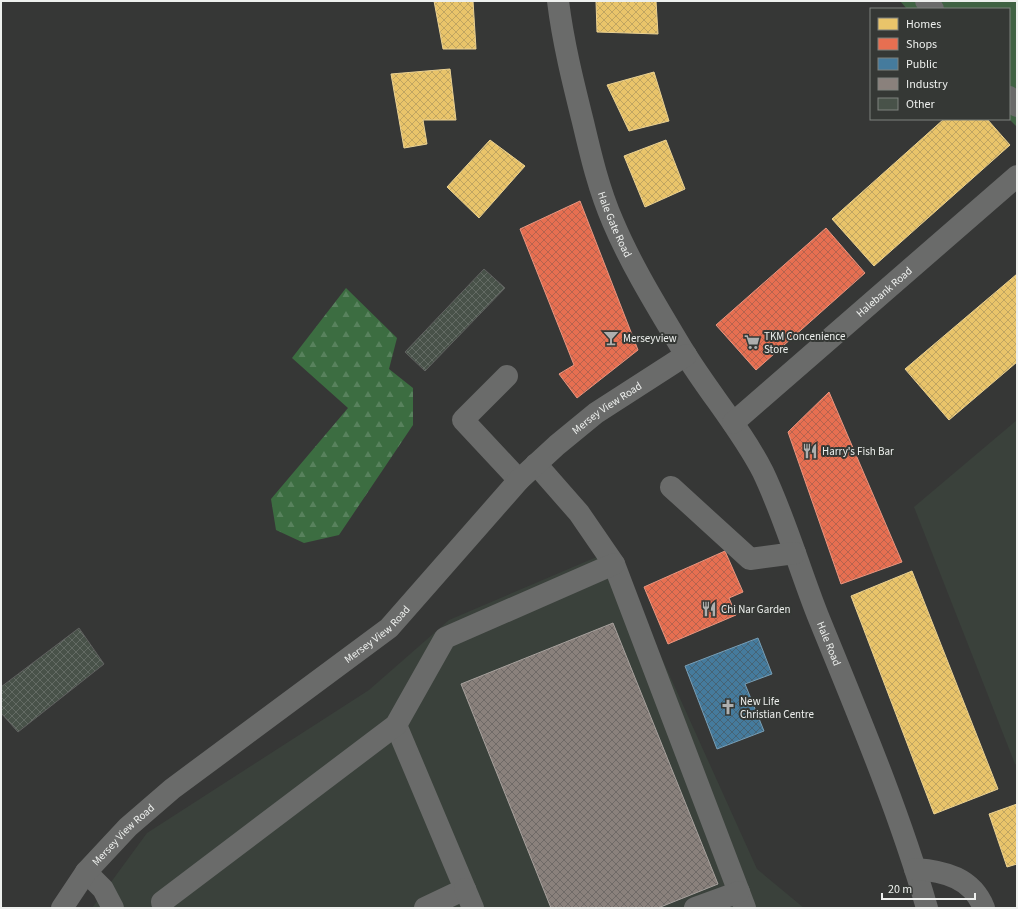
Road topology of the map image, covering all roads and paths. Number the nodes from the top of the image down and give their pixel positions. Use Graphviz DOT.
graph roads {
  1 [pos="558,1"];
  2 [pos="1010,98"];
  3 [pos="1017,106"];
  4 [pos="1017,176"];
  5 [pos="686,355"];
  6 [pos="507,376"];
  7 [pos="733,423"];
  8 [pos="536,464"];
  9 [pos="519,480"];
  10 [pos="671,487"];
  11 [pos="795,553"];
  12 [pos="614,564"];
  13 [pos="396,725"];
  14 [pos="915,869"];
  15 [pos="86,872"];
  16 [pos="469,899"];
  17 [pos="742,900"];
  18 [pos="162,902"];
  19 [pos="62,908"];
  20 [pos="113,908"];
  21 [pos="425,908"];
  22 [pos="695,908"];
  23 [pos="927,908"];
  24 [pos="984,908"];
  1 -- 5 [label="street, Hale Gate Road"];
  2 -- 3 [label="street"];
  4 -- 7 [label="street, Halebank Road"];
  5 -- 7 [label="street, Hale Gate Road"];
  5 -- 8 [label="street, Mersey View Road"];
  6 -- 9 [label="street"];
  7 -- 11 [label="street, Hale Road"];
  8 -- 9 [label="street, Mersey View Road"];
  8 -- 12 [label="street"];
  9 -- 15 [label="street, Mersey View Road"];
  10 -- 11 [label="street"];
  11 -- 14 [label="street, Hale Road"];
  12 -- 13 [label="street"];
  12 -- 17 [label="street"];
  13 -- 16 [label="street"];
  13 -- 18 [label="street"];
  14 -- 23 [label="street, Hale Road"];
  14 -- 24 [label="street"];
  15 -- 19 [label="street, Mersey View Road"];
  15 -- 20 [label="street"];
  16 -- 21 [label="street"];
  17 -- 22 [label="street"];
}
